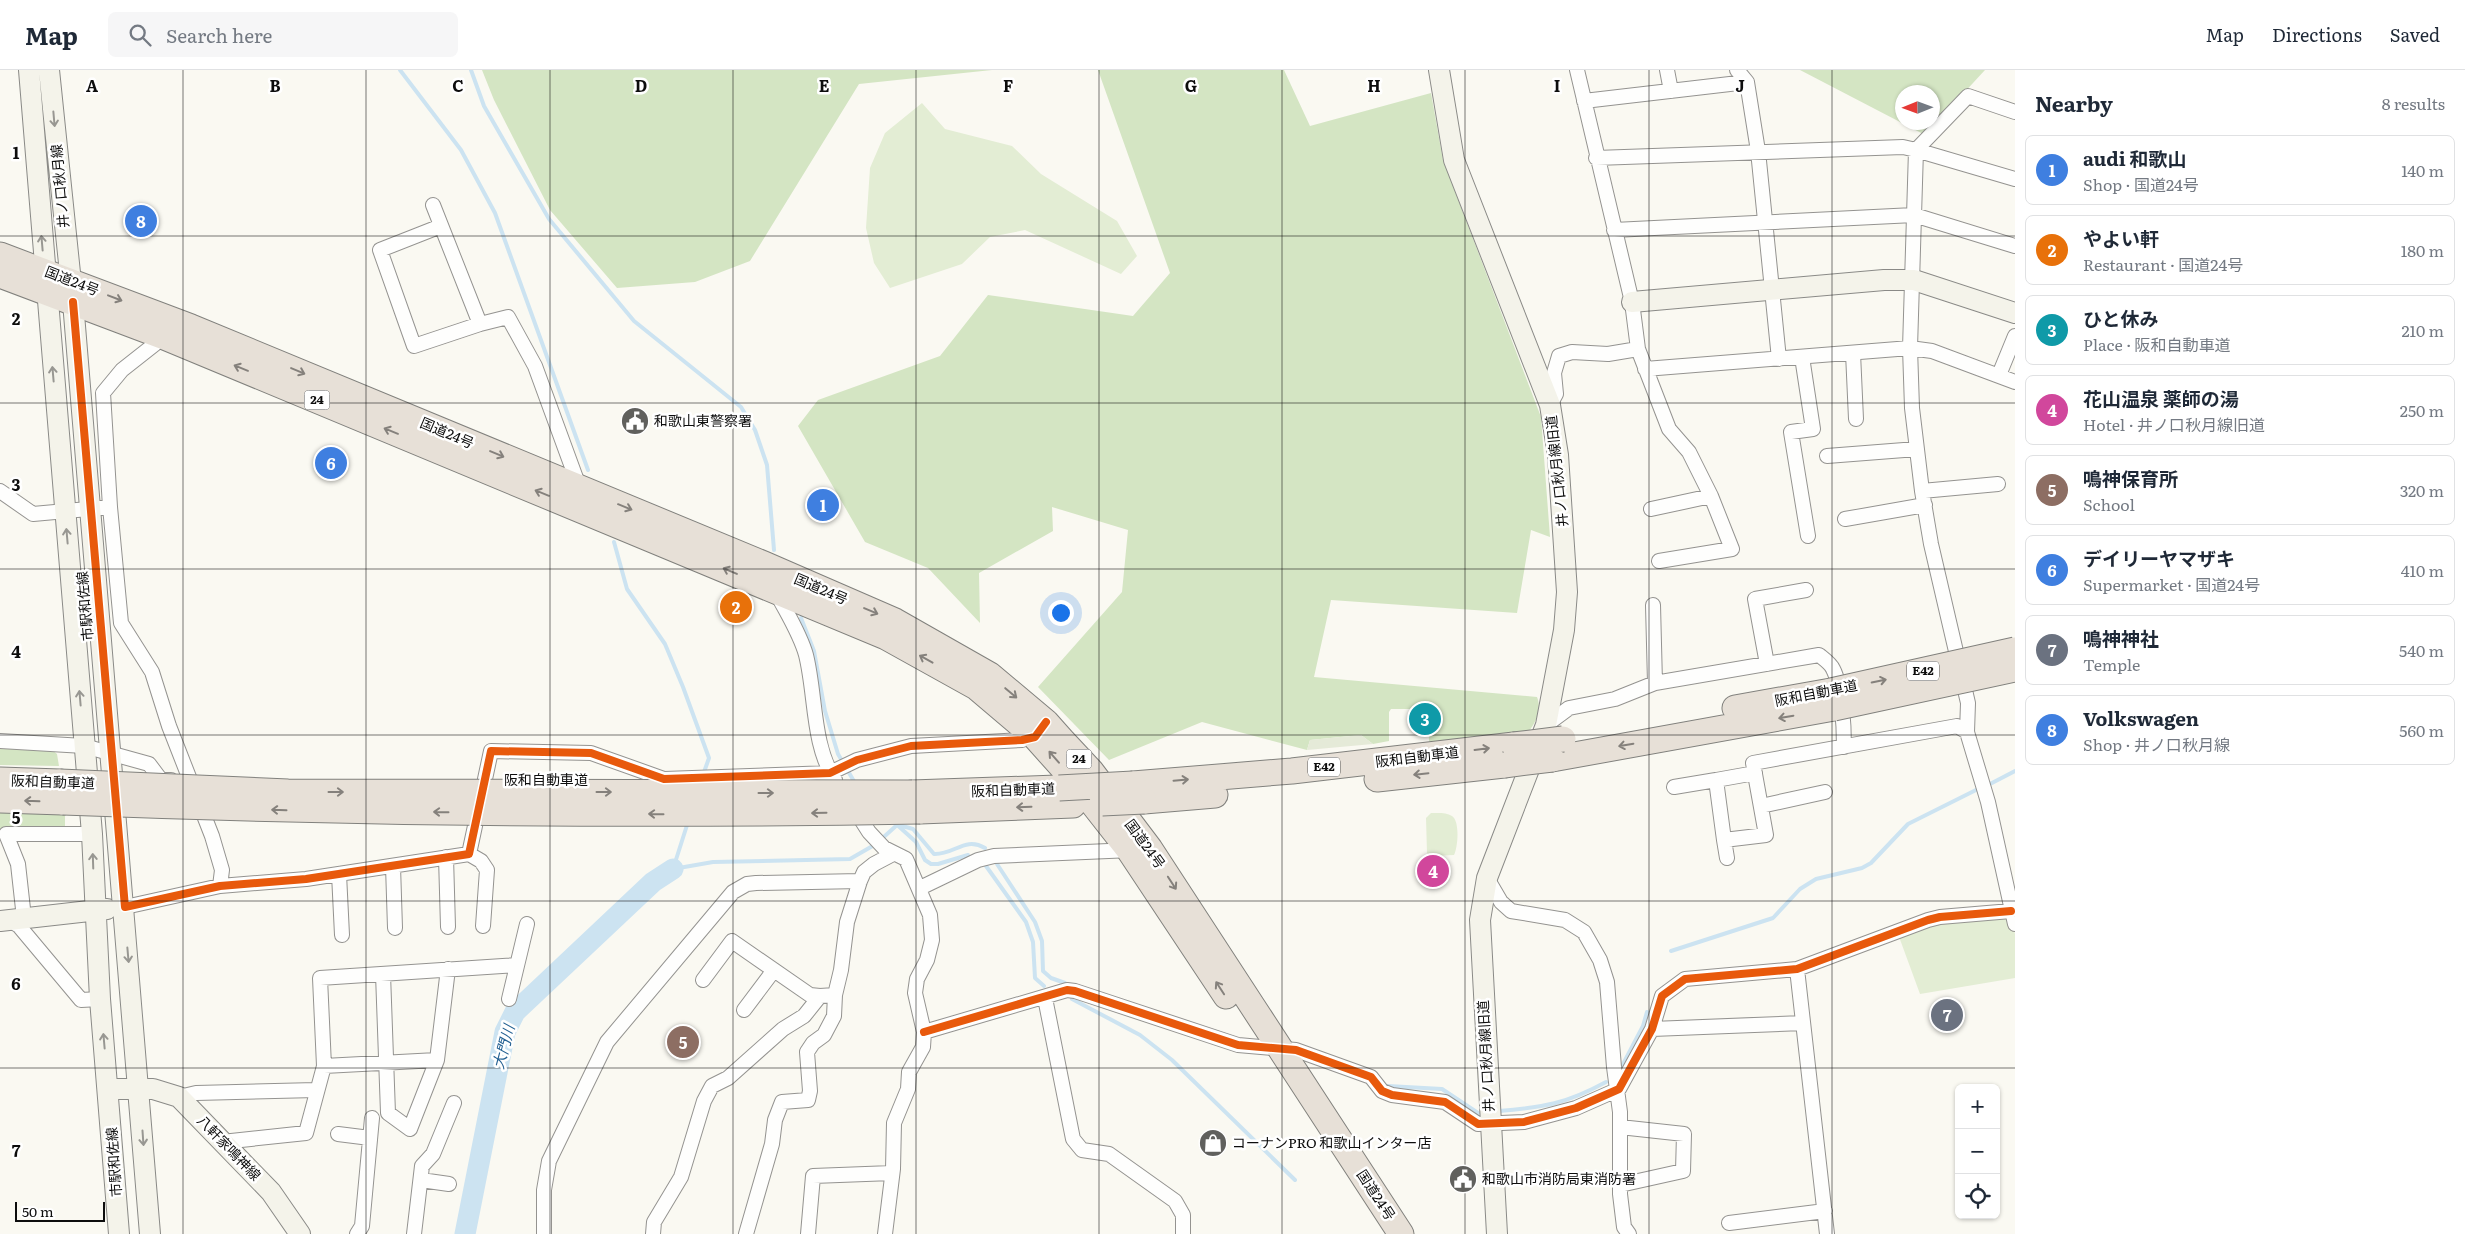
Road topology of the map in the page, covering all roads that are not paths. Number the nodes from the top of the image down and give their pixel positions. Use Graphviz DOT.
graph roads {
  1 [pos="29,70"];
  2 [pos="49,70"];
  3 [pos="1439,70"];
  4 [pos="1577,70"];
  5 [pos="1667,70"];
  6 [pos="1737,70"];
  7 [pos="1747,82"];
  8 [pos="1671,91"];
  9 [pos="1584,101"];
  10 [pos="2015,112"];
  11 [pos="1916,150"];
  12 [pos="1758,151"];
  13 [pos="1596,158"];
  14 [pos="2015,179"];
  15 [pos="432,205"];
  16 [pos="1914,215"];
  17 [pos="1765,222"];
  18 [pos="440,226"];
  19 [pos="1614,230"];
  20 [pos="2015,246"];
  21 [pos="0,255"];
  22 [pos="0,275"];
  23 [pos="1914,280"];
  24 [pos="45,281"];
  25 [pos="71,291"];
  26 [pos="1772,291"];
  27 [pos="1632,302"];
  28 [pos="2015,313"];
  29 [pos="480,324"];
  30 [pos="162,336"];
  31 [pos="2015,336"];
  32 [pos="1910,348"];
  33 [pos="1638,349"];
  34 [pos="1852,353"];
  35 [pos="1802,357"];
  36 [pos="1778,359"];
  37 [pos="1645,369"];
  38 [pos="1999,375"];
  39 [pos="2015,382"];
  40 [pos="1550,404"];
  41 [pos="1856,419"];
  42 [pos="1917,449"];
  43 [pos="1826,456"];
  44 [pos="1998,484"];
  45 [pos="1922,490"];
  46 [pos="0,491"];
  47 [pos="1711,496"];
  48 [pos="583,500"];
  49 [pos="1925,505"];
  50 [pos="110,507"];
  51 [pos="89,509"];
  52 [pos="1651,509"];
  53 [pos="64,511"];
  54 [pos="1845,519"];
  55 [pos="1808,536"];
  56 [pos="1659,561"];
  57 [pos="764,564"];
  58 [pos="774,590"];
  59 [pos="1806,590"];
  60 [pos="1653,605"];
  61 [pos="2015,650"];
  62 [pos="1767,664"];
  63 [pos="2015,669"];
  64 [pos="1655,683"];
  65 [pos="1832,700"];
  66 [pos="1041,729"];
  67 [pos="1966,732"];
  68 [pos="0,741"];
  69 [pos="1553,741"];
  70 [pos="84,746"];
  71 [pos="1844,747"];
  72 [pos="112,755"];
  73 [pos="834,771"];
  74 [pos="1755,773"];
  75 [pos="0,780"];
  76 [pos="1716,780"];
  77 [pos="189,781"];
  78 [pos="1674,787"];
  79 [pos="62,792"];
  80 [pos="1825,792"];
  81 [pos="0,800"];
  82 [pos="1761,806"];
  83 [pos="92,834"];
  84 [pos="1724,840"];
  85 [pos="1140,849"];
  86 [pos="888,851"];
  87 [pos="469,854"];
  88 [pos="446,857"];
  89 [pos="1727,858"];
  90 [pos="393,866"];
  91 [pos="339,874"];
  92 [pos="1487,878"];
  93 [pos="860,881"];
  94 [pos="220,886"];
  95 [pos="920,888"];
  96 [pos="124,907"];
  97 [pos="2012,908"];
  98 [pos="95,910"];
  99 [pos="11,920"];
  100 [pos="527,924"];
  101 [pos="483,926"];
  102 [pos="448,927"];
  103 [pos="395,928"];
  104 [pos="342,935"];
  105 [pos="517,965"];
  106 [pos="448,969"];
  107 [pos="774,970"];
  108 [pos="1797,970"];
  109 [pos="383,974"];
  110 [pos="703,980"];
  111 [pos="835,995"];
  112 [pos="820,996"];
  113 [pos="1045,998"];
  114 [pos="100,999"];
  115 [pos="509,999"];
  116 [pos="744,1010"];
  117 [pos="1803,1023"];
  118 [pos="1652,1029"];
  119 [pos="924,1032"];
  120 [pos="1272,1050"];
  121 [pos="437,1060"];
  122 [pos="386,1061"];
  123 [pos="324,1066"];
  124 [pos="1619,1088"];
  125 [pos="109,1089"];
  126 [pos="139,1090"];
  127 [pos="316,1090"];
  128 [pos="179,1097"];
  129 [pos="454,1103"];
  130 [pos="372,1118"];
  131 [pos="1490,1124"];
  132 [pos="1620,1127"];
  133 [pos="338,1134"];
  134 [pos="370,1138"];
  135 [pos="222,1142"];
  136 [pos="892,1172"];
  137 [pos="421,1180"];
  138 [pos="449,1184"];
  139 [pos="1620,1185"];
  140 [pos="1825,1211"];
  141 [pos="1728,1223"];
  142 [pos="119,1234"];
  143 [pos="150,1234"];
  144 [pos="300,1234"];
  145 [pos="357,1234"];
  146 [pos="414,1234"];
  147 [pos="544,1234"];
  148 [pos="653,1234"];
  149 [pos="746,1234"];
  150 [pos="808,1234"];
  151 [pos="885,1234"];
  152 [pos="1183,1234"];
  153 [pos="1381,1234"];
  154 [pos="1401,1234"];
  155 [pos="1497,1234"];
  156 [pos="1629,1234"];
  157 [pos="1828,1234"];
  24 -- 1 [label="street, 井ノ口秋月線, one-way"];
  2 -- 25 [label="street, 井ノ口秋月線, one-way"];
  3 -- 40 [label="street, 井ノ口秋月線旧道"];
  4 -- 9 [label="street"];
  5 -- 8 [label="street"];
  6 -- 7 [label="street"];
  7 -- 8 [label="street"];
  7 -- 12 [label="street"];
  8 -- 9 [label="street"];
  9 -- 13 [label="street"];
  10 -- 11 [label="street"];
  11 -- 12 [label="street"];
  11 -- 14 [label="street"];
  11 -- 16 [label="street"];
  12 -- 13 [label="street"];
  12 -- 17 [label="street"];
  13 -- 19 [label="street"];
  15 -- 18 [label="street"];
  16 -- 17 [label="street"];
  16 -- 20 [label="street"];
  16 -- 23 [label="street"];
  17 -- 19 [label="street"];
  17 -- 26 [label="street"];
  18 -- 29 [label="street"];
  18 -- 29 [label="street"];
  19 -- 27 [label="street"];
  21 -- 24 [label="highway, 国道24号 / 24"];
  22 -- 24 [label="highway, 国道24号 / 24"];
  23 -- 26 [label="street"];
  23 -- 28 [label="street"];
  23 -- 32 [label="street"];
  24 -- 25 [label="highway, 国道24号 / 24"];
  53 -- 24 [label="street, 市駅和佐線, one-way"];
  25 -- 30 [label="highway, 国道24号 / 24"];
  25 -- 48 [label="highway, 国道24号 / 24, one-way"];
  25 -- 51 [label="street, 市駅和佐線"];
  26 -- 27 [label="street"];
  26 -- 36 [label="street"];
  27 -- 33 [label="street"];
  29 -- 48 [label="street"];
  48 -- 30 [label="highway, 国道24号 / 24, one-way"];
  30 -- 50 [label="street"];
  31 -- 38 [label="street"];
  32 -- 34 [label="street"];
  32 -- 38 [label="street"];
  32 -- 42 [label="street"];
  33 -- 37 [label="street"];
  33 -- 40 [label="street"];
  34 -- 35 [label="street"];
  34 -- 41 [label="street"];
  35 -- 36 [label="street"];
  35 -- 55 [label="street"];
  36 -- 37 [label="street"];
  37 -- 47 [label="street"];
  38 -- 39 [label="street"];
  40 -- 69 [label="street, 井ノ口秋月線旧道"];
  42 -- 43 [label="street"];
  42 -- 45 [label="street"];
  44 -- 45 [label="street"];
  45 -- 49 [label="street"];
  46 -- 53 [label="street"];
  47 -- 52 [label="street"];
  47 -- 56 [label="street"];
  48 -- 57 [label="highway, 国道24号 / 24, one-way"];
  58 -- 48 [label="highway, 国道24号 / 24, one-way"];
  49 -- 54 [label="street"];
  49 -- 67 [label="street"];
  50 -- 51 [label="street"];
  50 -- 77 [label="street"];
  51 -- 53 [label="street"];
  51 -- 72 [label="street, 市駅和佐線"];
  70 -- 53 [label="street, 市駅和佐線, one-way"];
  57 -- 58 [label="street"];
  57 -- 66 [label="highway, 国道24号 / 24, one-way"];
  66 -- 58 [label="highway, 国道24号 / 24, one-way"];
  58 -- 73 [label="street"];
  59 -- 62 [label="street"];
  60 -- 64 [label="street"];
  65 -- 61 [label="highway, 阪和自動車道 / E42, one-way, bridge"];
  62 -- 64 [label="street"];
  62 -- 71 [label="street"];
  63 -- 65 [label="highway, 阪和自動車道 / E42, bridge"];
  64 -- 69 [label="street"];
  65 -- 69 [label="highway, 阪和自動車道 / E42"];
  66 -- 73 [label="street"];
  66 -- 85 [label="highway, 国道24号 / 24"];
  67 -- 71 [label="street"];
  67 -- 97 [label="street"];
  68 -- 70 [label="street"];
  69 -- 79 [label="highway, 阪和自動車道 / E42, bridge"];
  69 -- 92 [label="street, 井ノ口秋月線旧道"];
  70 -- 72 [label="street"];
  70 -- 83 [label="street, 市駅和佐線"];
  71 -- 74 [label="street"];
  72 -- 77 [label="street"];
  72 -- 96 [label="street, 市駅和佐線"];
  73 -- 86 [label="street"];
  73 -- 87 [label="street"];
  74 -- 76 [label="street"];
  74 -- 82 [label="street"];
  75 -- 79 [label="highway, 阪和自動車道 / E42"];
  76 -- 78 [label="street"];
  76 -- 84 [label="street"];
  77 -- 94 [label="street"];
  79 -- 81 [label="highway, 阪和自動車道 / E42, one-way"];
  80 -- 82 [label="street"];
  82 -- 84 [label="street"];
  98 -- 83 [label="street, 市駅和佐線, one-way"];
  83 -- 99 [label="street"];
  84 -- 89 [label="street"];
  85 -- 95 [label="street"];
  85 -- 120 [label="highway, 国道24号 / 24"];
  86 -- 93 [label="street"];
  86 -- 95 [label="street"];
  87 -- 88 [label="street"];
  87 -- 101 [label="street"];
  88 -- 90 [label="street"];
  88 -- 102 [label="street"];
  90 -- 91 [label="street"];
  90 -- 103 [label="street"];
  91 -- 94 [label="street"];
  91 -- 104 [label="street"];
  92 -- 124 [label="street"];
  92 -- 131 [label="street, 井ノ口秋月線旧道"];
  93 -- 111 [label="street"];
  93 -- 147 [label="street"];
  94 -- 96 [label="street"];
  95 -- 119 [label="street"];
  96 -- 98 [label="street"];
  96 -- 126 [label="street, one-way"];
  97 -- 108 [label="street"];
  98 -- 99 [label="street"];
  98 -- 114 [label="street"];
  99 -- 114 [label="street"];
  100 -- 105 [label="street"];
  105 -- 106 [label="street"];
  105 -- 115 [label="street"];
  106 -- 109 [label="street"];
  106 -- 121 [label="street"];
  107 -- 110 [label="street"];
  107 -- 112 [label="street"];
  107 -- 116 [label="street"];
  108 -- 117 [label="street"];
  108 -- 118 [label="street"];
  109 -- 122 [label="street"];
  109 -- 123 [label="street"];
  111 -- 112 [label="street"];
  111 -- 149 [label="street"];
  112 -- 148 [label="street"];
  113 -- 119 [label="street"];
  113 -- 120 [label="street"];
  113 -- 152 [label="street"];
  125 -- 114 [label="street, one-way"];
  117 -- 118 [label="street"];
  117 -- 140 [label="street"];
  118 -- 124 [label="street"];
  119 -- 136 [label="street"];
  120 -- 131 [label="street"];
  120 -- 153 [label="highway, 国道24号 / 24"];
  120 -- 154 [label="highway, 国道24号 / 24"];
  121 -- 122 [label="street"];
  121 -- 122 [label="street"];
  122 -- 123 [label="street"];
  123 -- 127 [label="street"];
  124 -- 131 [label="street"];
  124 -- 132 [label="street"];
  125 -- 126 [label="street, 八軒家鳴神線"];
  125 -- 142 [label="street, 市駅和佐線"];
  126 -- 128 [label="street, 八軒家鳴神線"];
  126 -- 143 [label="street, one-way"];
  127 -- 128 [label="street"];
  127 -- 135 [label="street"];
  128 -- 135 [label="street, 八軒家鳴神線"];
  129 -- 137 [label="street"];
  130 -- 134 [label="street"];
  131 -- 155 [label="street, 井ノ口秋月線旧道"];
  132 -- 139 [label="street"];
  132 -- 139 [label="street"];
  133 -- 134 [label="street"];
  134 -- 145 [label="street"];
  135 -- 144 [label="street, 八軒家鳴神線"];
  136 -- 150 [label="street"];
  136 -- 151 [label="street"];
  137 -- 138 [label="street"];
  137 -- 146 [label="street"];
  139 -- 156 [label="street"];
  140 -- 141 [label="street"];
  140 -- 157 [label="street"];
}
